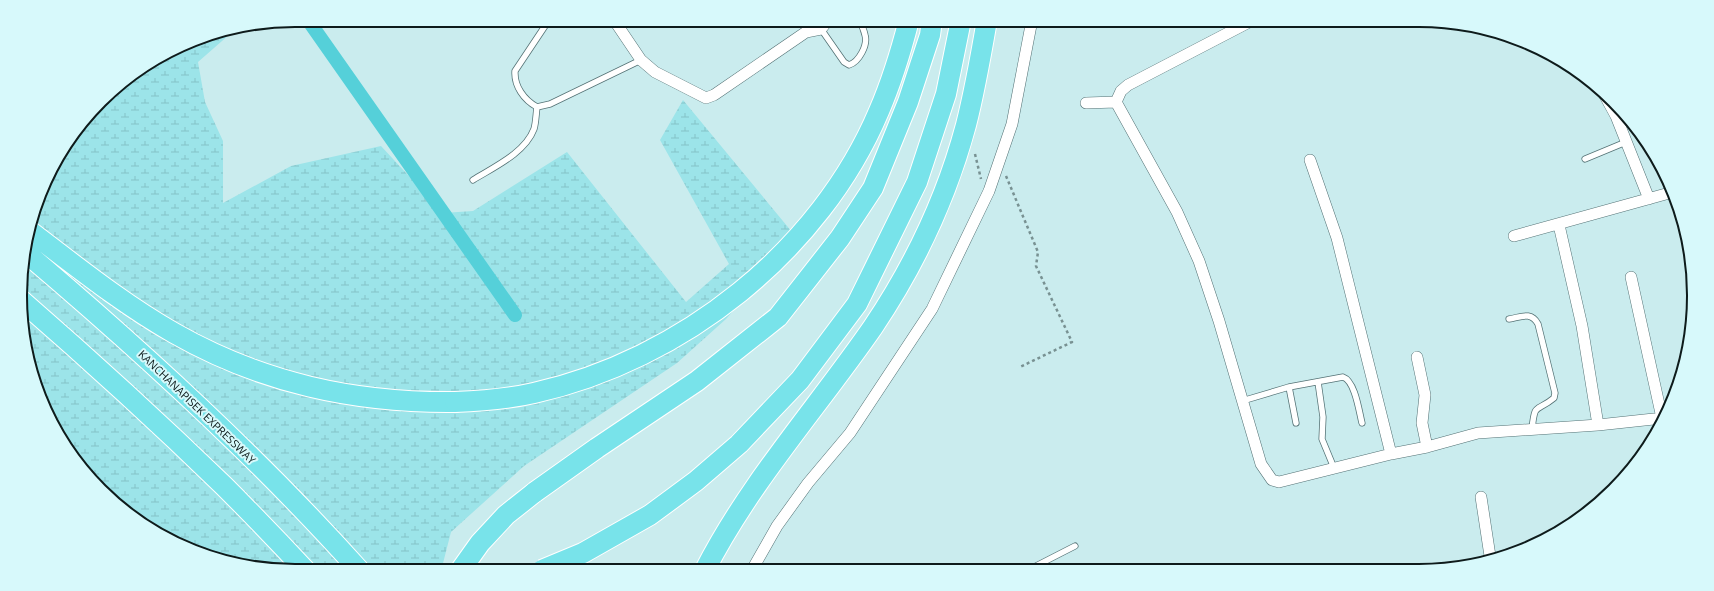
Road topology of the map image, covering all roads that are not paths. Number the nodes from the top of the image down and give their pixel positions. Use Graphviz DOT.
graph roads {
  1 [pos="544,27"];
  2 [pos="619,27"];
  3 [pos="817,27"];
  4 [pos="826,27"];
  5 [pos="862,27"];
  6 [pos="907,27"];
  7 [pos="931,27"];
  8 [pos="960,27"];
  9 [pos="986,27"];
  10 [pos="1031,27"];
  11 [pos="1240,27"];
  12 [pos="641,60"];
  13 [pos="1116,102"];
  14 [pos="1086,103"];
  15 [pos="537,107"];
  16 [pos="1621,119"];
  17 [pos="1626,142"];
  18 [pos="1585,159"];
  19 [pos="1310,160"];
  20 [pos="473,180"];
  21 [pos="1667,194"];
  22 [pos="1649,199"];
  23 [pos="1559,225"];
  24 [pos="34,234"];
  25 [pos="1514,236"];
  26 [pos="30,256"];
  27 [pos="1631,277"];
  28 [pos="28,306"];
  29 [pos="1509,319"];
  30 [pos="1417,357"];
  31 [pos="1318,382"];
  32 [pos="1289,387"];
  33 [pos="1242,401"];
  34 [pos="1661,410"];
  35 [pos="1657,419"];
  36 [pos="1296,423"];
  37 [pos="1362,423"];
  38 [pos="1598,425"];
  39 [pos="1532,429"];
  40 [pos="1427,447"];
  41 [pos="1392,454"];
  42 [pos="1334,468"];
  43 [pos="1481,497"];
  44 [pos="1075,546"];
  45 [pos="1490,554"];
  46 [pos="300,564"];
  47 [pos="354,564"];
  48 [pos="465,564"];
  49 [pos="556,564"];
  50 [pos="708,564"];
  51 [pos="755,564"];
  52 [pos="1041,564"];
  1 -- 15 [label="lane"];
  2 -- 12 [label="street"];
  3 -- 12 [label="street"];
  4 -- 5 [label="lane"];
  6 -- 24 [label="highway, bridge"];
  7 -- 48 [label="highway, bridge"];
  8 -- 49 [label="highway, bridge"];
  9 -- 50 [label="highway, bridge"];
  10 -- 51 [label="street"];
  11 -- 13 [label="street"];
  12 -- 15 [label="lane"];
  13 -- 14 [label="street"];
  13 -- 33 [label="street"];
  15 -- 20 [label="lane"];
  16 -- 17 [label="street"];
  17 -- 18 [label="lane"];
  17 -- 22 [label="street"];
  19 -- 41 [label="street"];
  21 -- 22 [label="street"];
  22 -- 23 [label="street"];
  23 -- 25 [label="street"];
  23 -- 38 [label="street"];
  26 -- 47 [label="highway, KANCHANAPISEK EXPRESSWAY"];
  27 -- 34 [label="street"];
  28 -- 46 [label="highway"];
  29 -- 39 [label="lane"];
  30 -- 40 [label="street"];
  31 -- 32 [label="lane"];
  31 -- 37 [label="lane"];
  31 -- 42 [label="lane"];
  32 -- 33 [label="lane"];
  32 -- 36 [label="lane"];
  33 -- 42 [label="street"];
  35 -- 38 [label="street"];
  38 -- 39 [label="street"];
  39 -- 40 [label="street"];
  40 -- 41 [label="street"];
  41 -- 42 [label="street"];
  43 -- 45 [label="street"];
  44 -- 52 [label="lane"];
}
